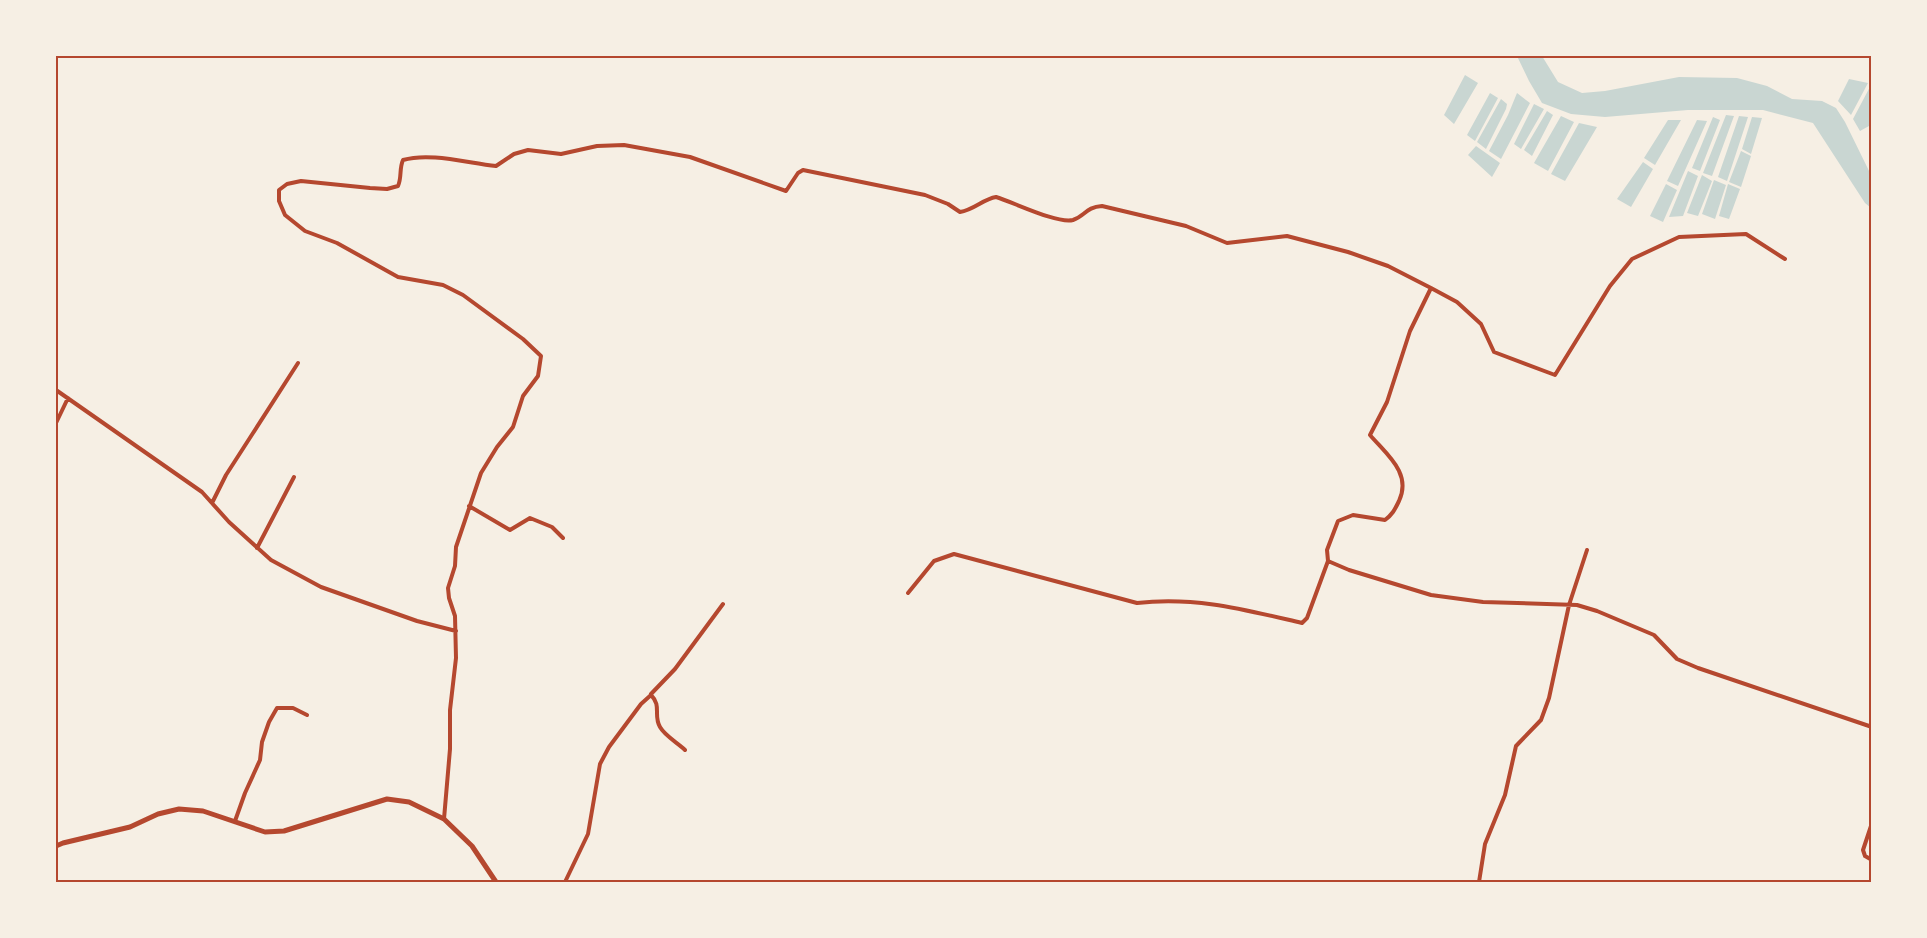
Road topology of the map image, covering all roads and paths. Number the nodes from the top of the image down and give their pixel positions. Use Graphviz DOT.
graph roads {
  1 [pos="1785,259"];
  2 [pos="1431,288"];
  3 [pos="298,363"];
  4 [pos="56,390"];
  5 [pos="68,398"];
  6 [pos="56,423"];
  7 [pos="294,477"];
  8 [pos="212,502"];
  9 [pos="469,506"];
  10 [pos="563,538"];
  11 [pos="257,548"];
  12 [pos="1587,550"];
  13 [pos="1328,561"];
  14 [pos="908,593"];
  15 [pos="723,604"];
  16 [pos="1569,605"];
  17 [pos="456,631"];
  18 [pos="651,695"];
  19 [pos="307,715"];
  20 [pos="1872,727"];
  21 [pos="685,750"];
  22 [pos="444,819"];
  23 [pos="235,821"];
  24 [pos="1872,823"];
  25 [pos="56,846"];
  26 [pos="1872,860"];
  27 [pos="496,882"];
  28 [pos="565,882"];
  29 [pos="1479,882"];
  1 -- 2 [label="street"];
  2 -- 9 [label="street"];
  2 -- 13 [label="street"];
  3 -- 8 [label="street"];
  4 -- 5 [label="street"];
  5 -- 6 [label="street"];
  5 -- 8 [label="street"];
  7 -- 11 [label="street"];
  8 -- 11 [label="street"];
  9 -- 10 [label="street"];
  9 -- 17 [label="street"];
  11 -- 17 [label="street"];
  12 -- 16 [label="street"];
  13 -- 14 [label="street"];
  13 -- 16 [label="street"];
  15 -- 18 [label="street"];
  16 -- 20 [label="street"];
  16 -- 29 [label="street"];
  17 -- 22 [label="street"];
  18 -- 21 [label="street"];
  18 -- 28 [label="street"];
  19 -- 23 [label="street"];
  22 -- 23 [label="street"];
  22 -- 27 [label="street"];
  23 -- 25 [label="street"];
  24 -- 26 [label="street"];
}
